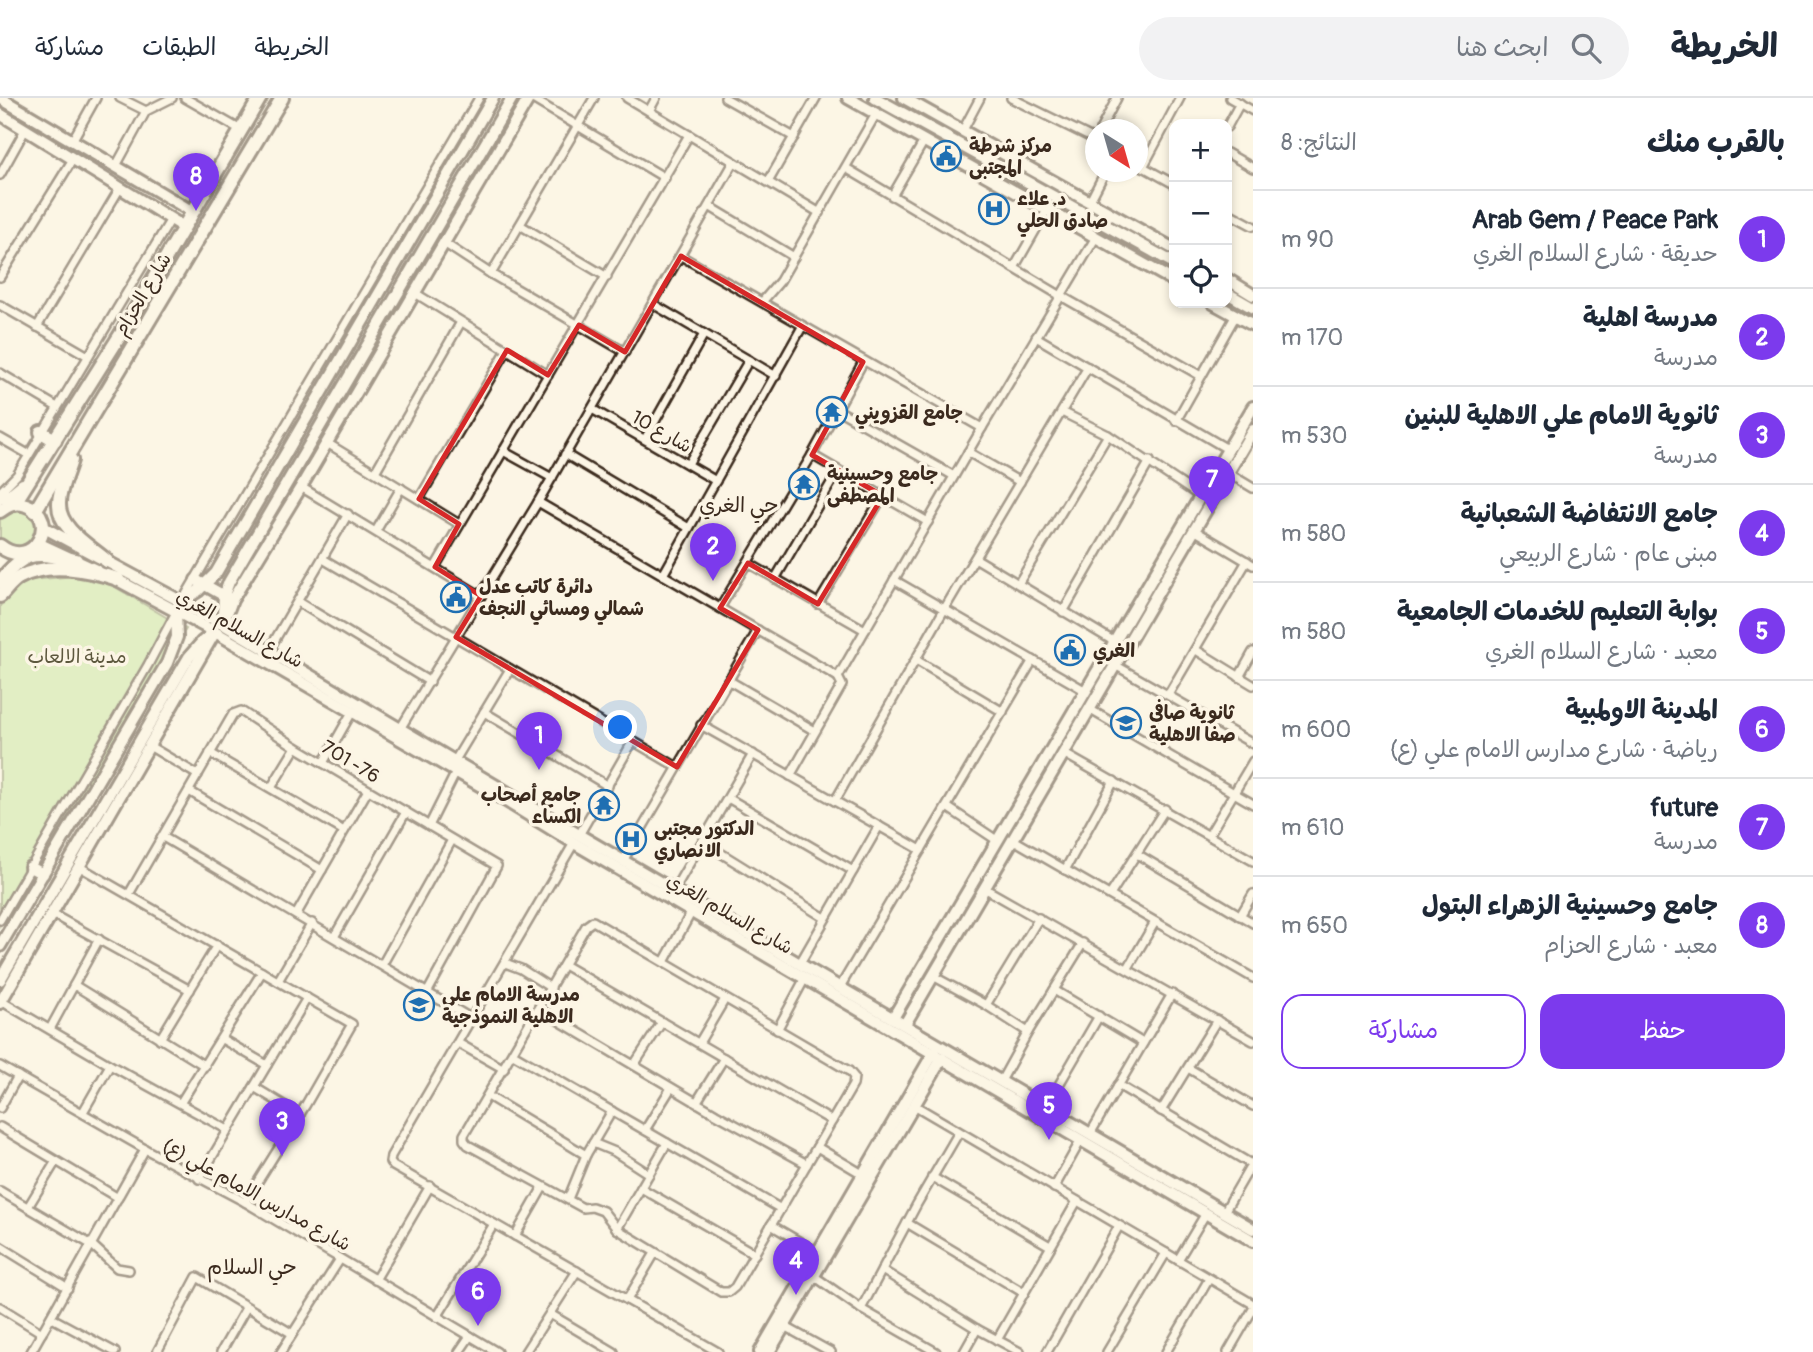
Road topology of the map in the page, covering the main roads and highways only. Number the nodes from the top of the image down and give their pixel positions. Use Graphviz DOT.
graph roads {
  1 [pos="260,98"];
  2 [pos="282,98"];
  3 [pos="141,299"];
  4 [pos="144,329"];
  5 [pos="41,432"];
  6 [pos="55,440"];
  7 [pos="76,443"];
  8 [pos="3,506"];
  9 [pos="35,510"];
  10 [pos="5,549"];
  11 [pos="76,561"];
  12 [pos="107,561"];
  13 [pos="0,570"];
  14 [pos="118,579"];
  15 [pos="0,582"];
  16 [pos="0,596"];
  1 -- 3 [label="main road, شارع الحزام"];
  2 -- 4 [label="main road, شارع الحزام"];
  3 -- 4 [label="main road"];
  3 -- 6 [label="main road, شارع الحزام"];
  4 -- 7 [label="main road, شارع الحزام"];
  5 -- 6 [label="main road"];
  6 -- 8 [label="main road, شارع الحزام"];
  7 -- 9 [label="main road, شارع الحزام"];
  7 -- 12 [label="main road"];
  8 -- 9 [label="main road"];
  9 -- 10 [label="main road"];
  10 -- 13 [label="main road"];
  11 -- 15 [label="main road"];
  14 -- 16 [label="main road"];
}
